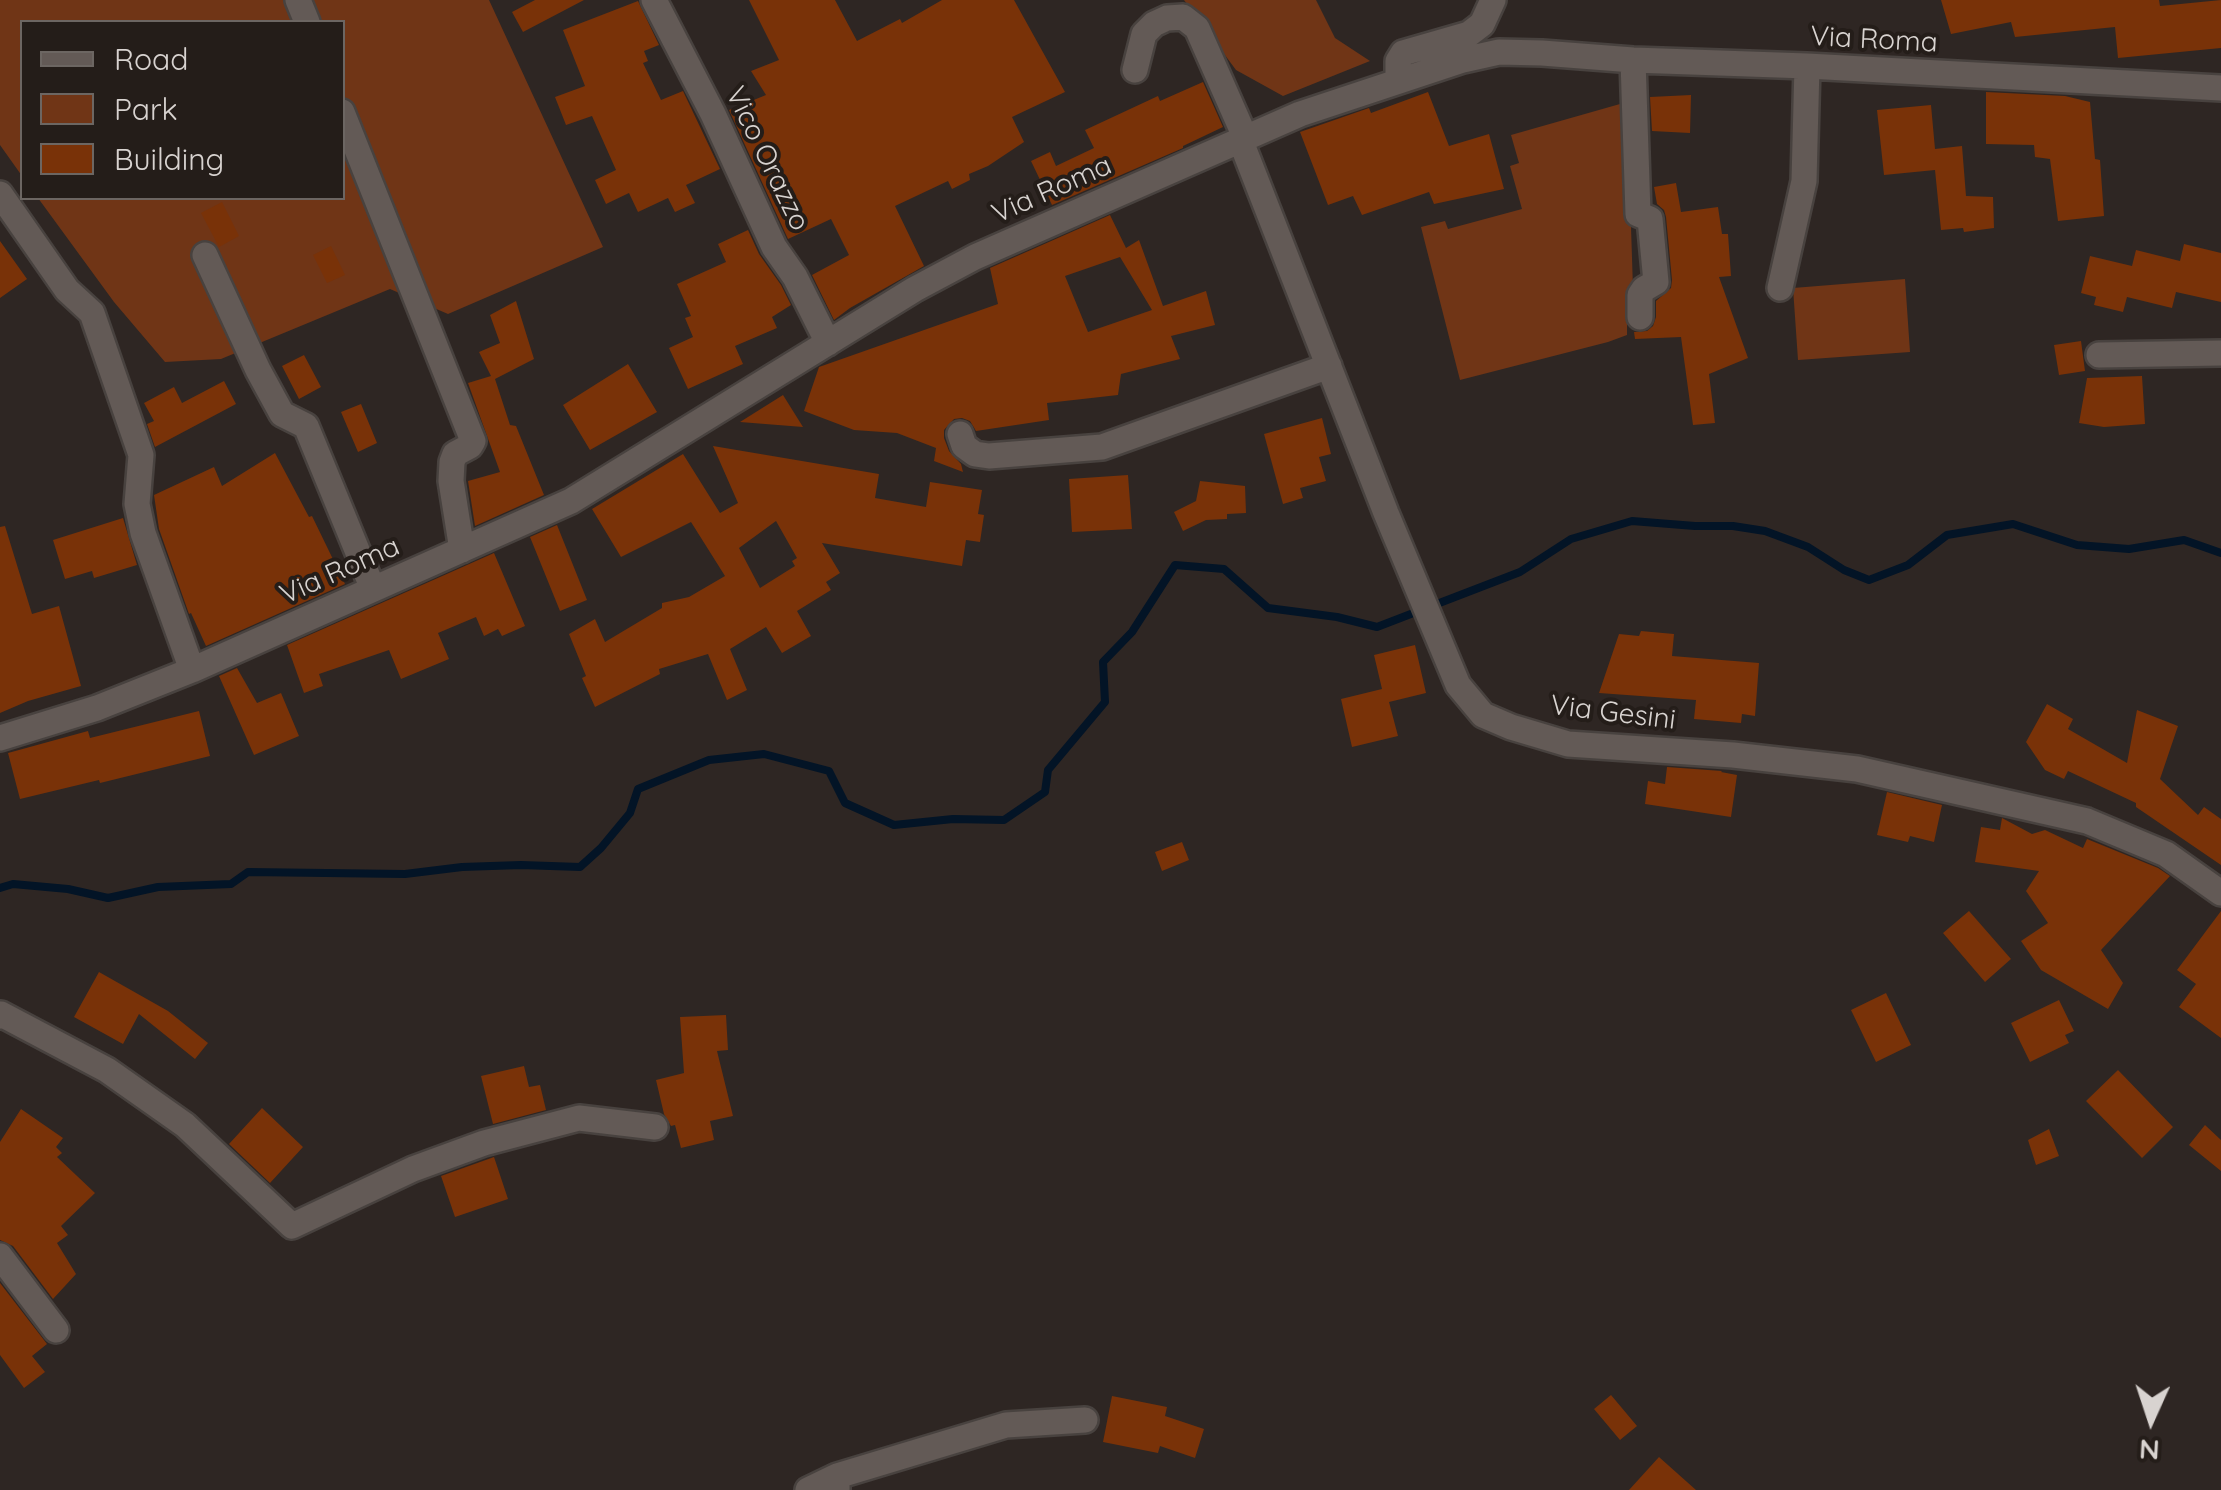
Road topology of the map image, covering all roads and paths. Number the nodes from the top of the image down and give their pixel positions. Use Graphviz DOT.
graph roads {
  1 [pos="654,0"];
  2 [pos="1493,0"];
  3 [pos="1633,60"];
  4 [pos="1807,66"];
  5 [pos="1135,70"];
  6 [pos="1398,80"];
  7 [pos="2221,88"];
  8 [pos="345,119"];
  9 [pos="1242,138"];
  10 [pos="0,194"];
  11 [pos="204,255"];
  12 [pos="1780,288"];
  13 [pos="1640,317"];
  14 [pos="828,343"];
  15 [pos="2221,353"];
  16 [pos="2098,355"];
  17 [pos="1328,366"];
  18 [pos="960,434"];
  19 [pos="462,550"];
  20 [pos="374,589"];
  21 [pos="192,670"];
  22 [pos="0,738"];
  23 [pos="2221,893"];
  24 [pos="0,1016"];
  25 [pos="655,1127"];
  26 [pos="0,1256"];
  27 [pos="56,1330"];
  28 [pos="1085,1420"];
  29 [pos="837,1483"];
  30 [pos="808,1490"];
  1 -- 14 [label="street, Vico Orazzo"];
  2 -- 6 [label="street"];
  3 -- 4 [label="street, Via Roma"];
  3 -- 6 [label="street, Via Roma"];
  3 -- 13 [label="street"];
  4 -- 7 [label="street, Via Roma"];
  4 -- 12 [label="street"];
  5 -- 9 [label="street, Via Gesini"];
  6 -- 9 [label="street, Via Roma"];
  8 -- 19 [label="street"];
  9 -- 14 [label="street, Via Roma"];
  9 -- 17 [label="street, Via Gesini"];
  10 -- 21 [label="street"];
  11 -- 20 [label="street"];
  14 -- 19 [label="street, Via Roma"];
  15 -- 16 [label="street"];
  17 -- 18 [label="street"];
  17 -- 23 [label="street, Via Gesini"];
  19 -- 20 [label="street, Via Roma"];
  20 -- 21 [label="street, Via Roma"];
  21 -- 22 [label="street, Via Roma"];
  24 -- 25 [label="street"];
  26 -- 27 [label="street"];
  28 -- 29 [label="street"];
  29 -- 30 [label="street"];
}
